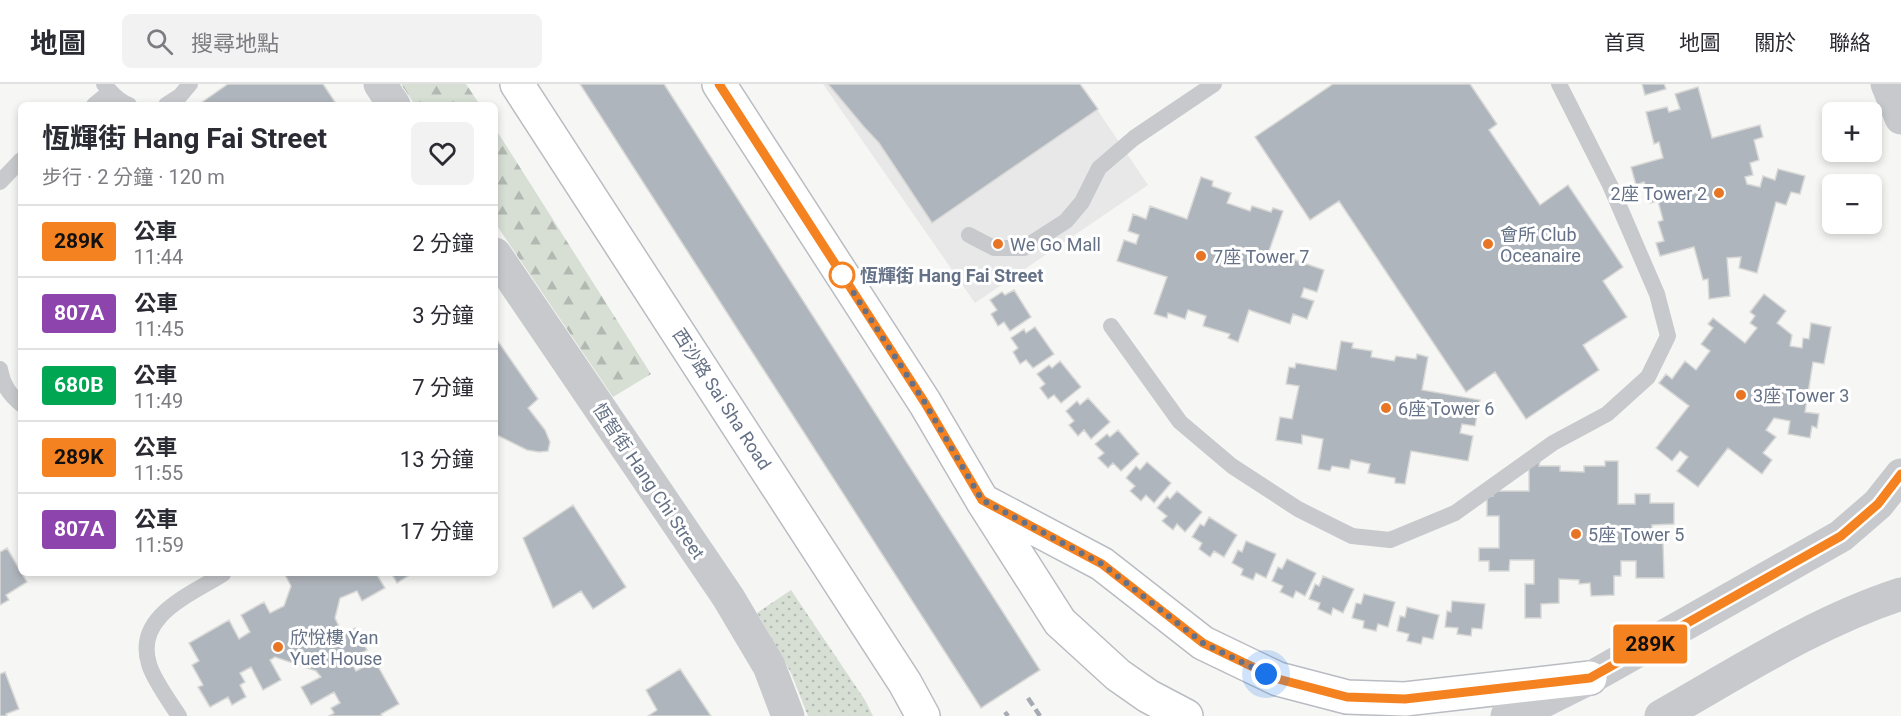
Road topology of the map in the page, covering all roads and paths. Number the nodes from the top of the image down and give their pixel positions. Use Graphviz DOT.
graph roads {
  1 [pos="190,84"];
  2 [pos="380,84"];
  3 [pos="517,84"];
  4 [pos="719,84"];
  5 [pos="1214,84"];
  6 [pos="1559,84"];
  7 [pos="1887,84"];
  8 [pos="107,88"];
  9 [pos="96,102"];
  10 [pos="122,102"];
  11 [pos="171,102"];
  12 [pos="392,102"];
  13 [pos="1901,118"];
  14 [pos="18,163"];
  15 [pos="0,182"];
  16 [pos="969,235"];
  17 [pos="498,258"];
  18 [pos="1111,326"];
  19 [pos="0,369"];
  20 [pos="18,402"];
  21 [pos="1901,474"];
  22 [pos="982,500"];
  23 [pos="220,576"];
  24 [pos="1901,594"];
  25 [pos="1590,678"];
  26 [pos="179,716"];
  27 [pos="789,716"];
  28 [pos="923,716"];
  29 [pos="1186,716"];
  30 [pos="1507,716"];
  31 [pos="1661,716"];
  1 -- 11 [label="lane"];
  2 -- 12 [label="street"];
  3 -- 28 [label="main road, 西沙路 Sai Sha Road"];
  4 -- 22 [label="main road"];
  5 -- 16 [label="lane"];
  6 -- 18 [label="lane"];
  7 -- 13 [label="street"];
  8 -- 9 [label="lane"];
  8 -- 10 [label="lane"];
  14 -- 15 [label="lane"];
  17 -- 27 [label="street, 恆智街 Hang Chi Street"];
  19 -- 20 [label="lane"];
  21 -- 25 [label="street"];
  22 -- 25 [label="main road"];
  22 -- 29 [label="main road"];
  23 -- 26 [label="lane"];
  24 -- 31 [label="street"];
  25 -- 30 [label="street"];
}
